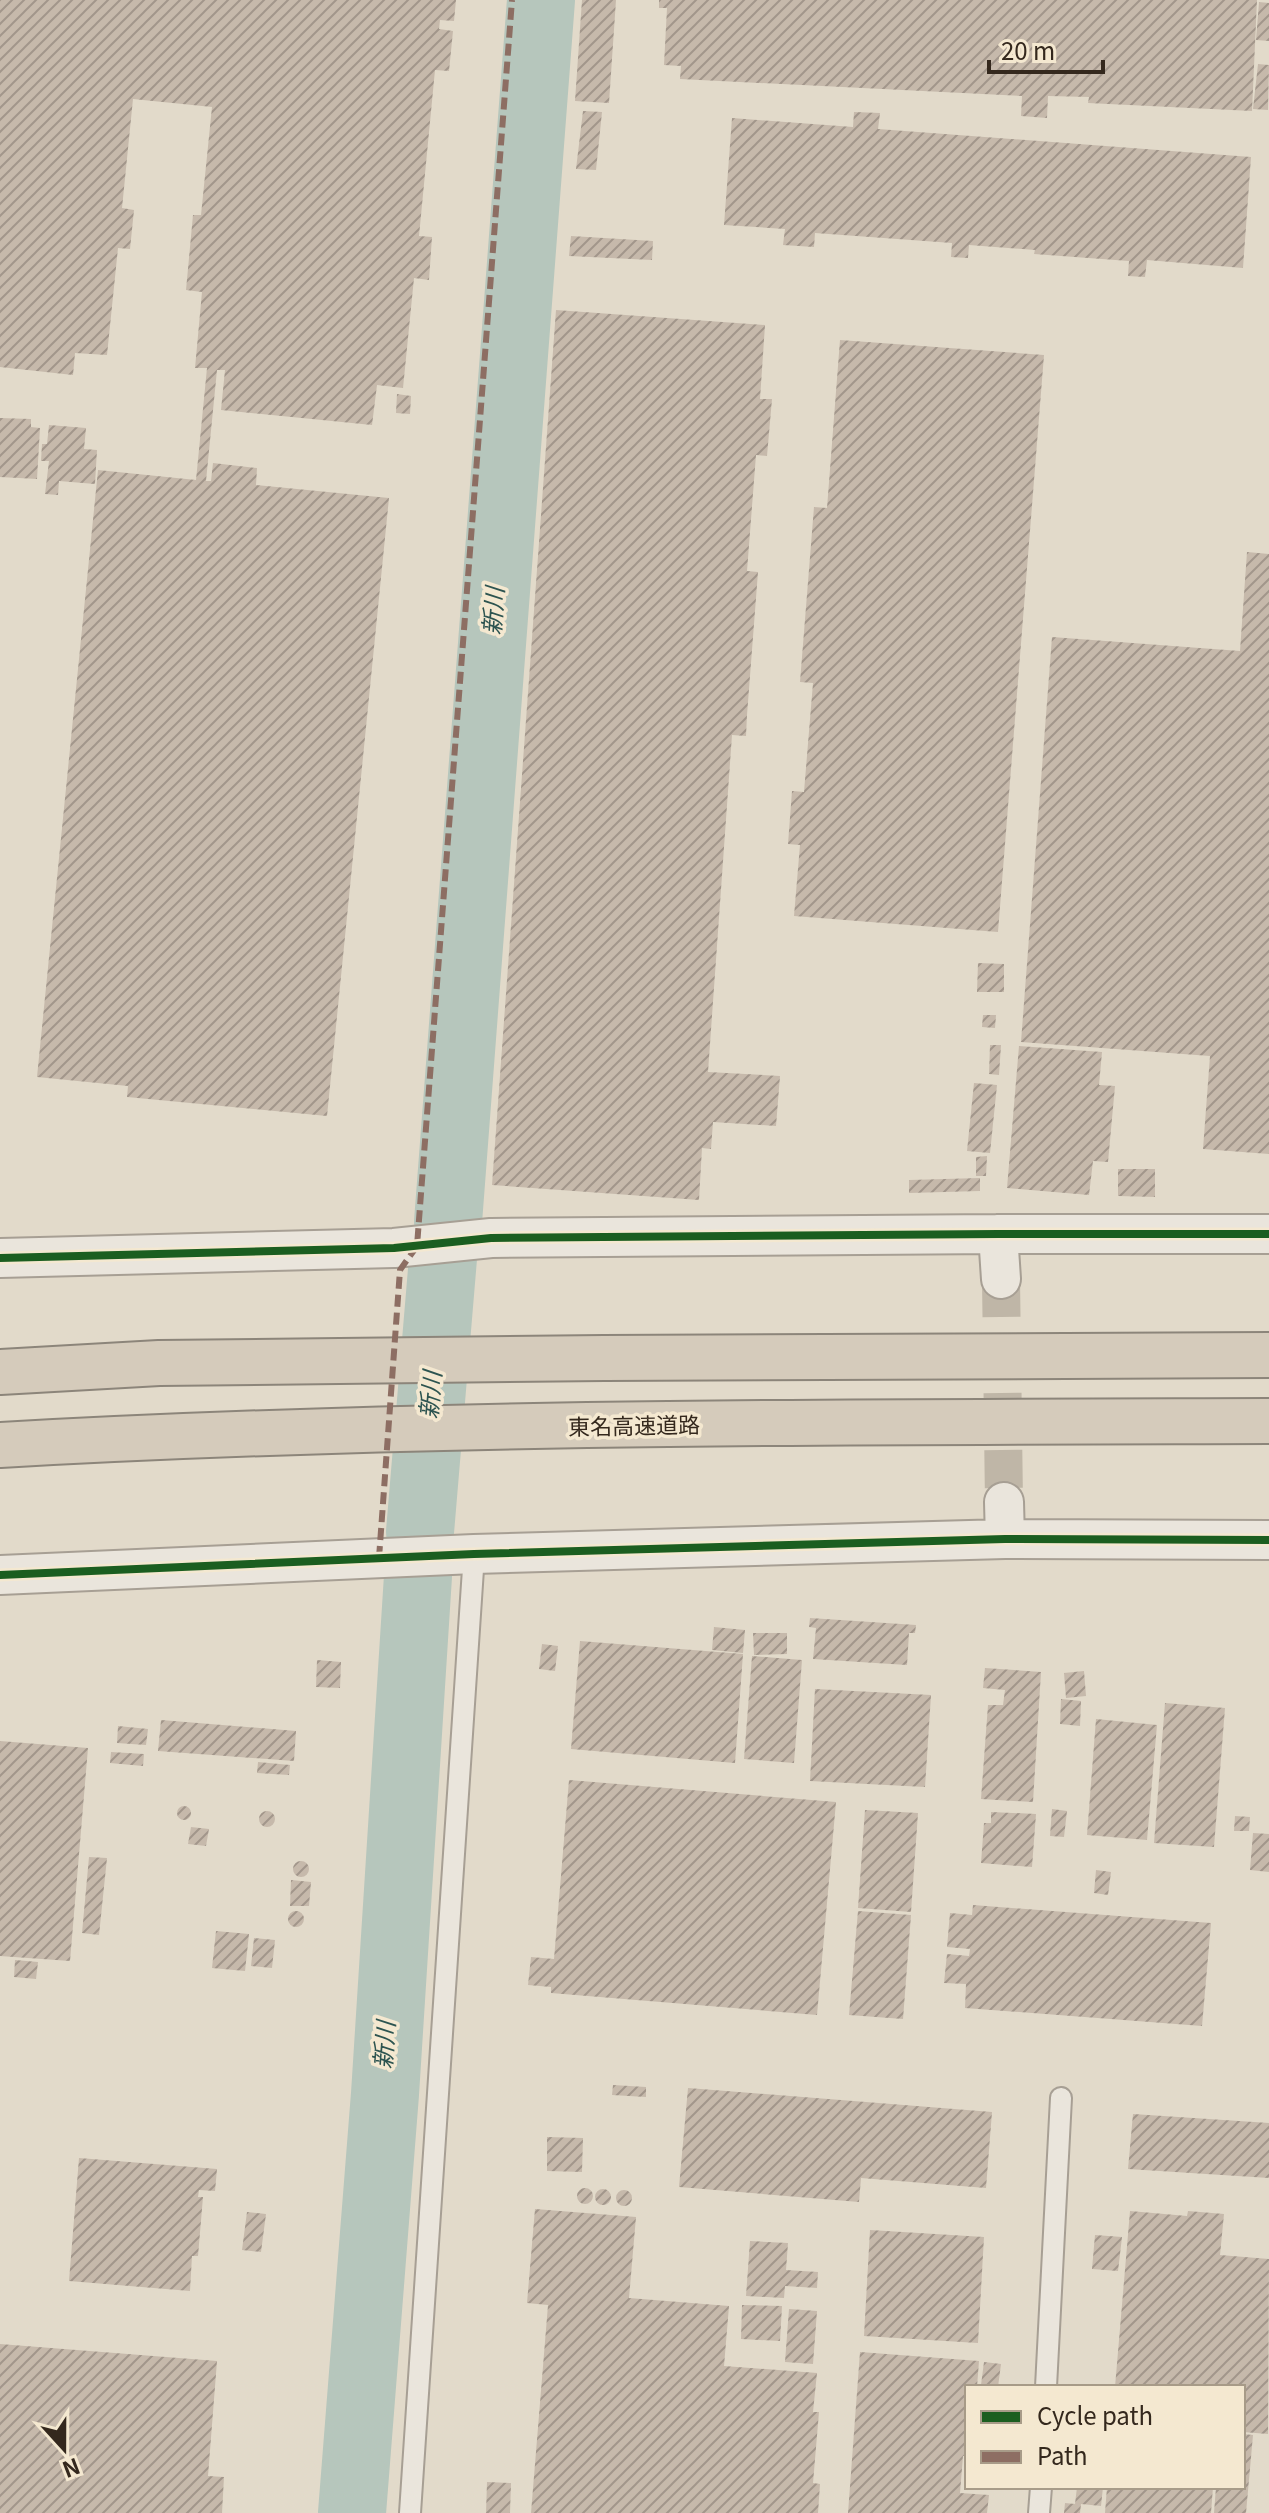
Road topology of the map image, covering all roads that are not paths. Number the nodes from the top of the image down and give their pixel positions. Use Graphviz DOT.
graph roads {
  1 [pos="998,1234"];
  2 [pos="1269,1234"];
  3 [pos="0,1258"];
  4 [pos="1001,1279"];
  5 [pos="1269,1355"];
  6 [pos="0,1372"];
  7 [pos="1269,1421"];
  8 [pos="0,1445"];
  9 [pos="1004,1502"];
  10 [pos="1005,1539"];
  11 [pos="1269,1540"];
  12 [pos="474,1554"];
  13 [pos="0,1575"];
  14 [pos="1061,2098"];
  15 [pos="1046,2385"];
  16 [pos="1041,2489"];
  17 [pos="410,2513"];
  18 [pos="1039,2513"];
  1 -- 2 [label="street"];
  1 -- 3 [label="street"];
  1 -- 4 [label="street"];
  5 -- 6 [label="highway"];
  7 -- 8 [label="highway, 東名高速道路"];
  9 -- 10 [label="street"];
  10 -- 11 [label="street"];
  10 -- 12 [label="street"];
  12 -- 13 [label="street"];
  12 -- 17 [label="lane"];
  14 -- 15 [label="lane"];
  16 -- 18 [label="lane"];
}
